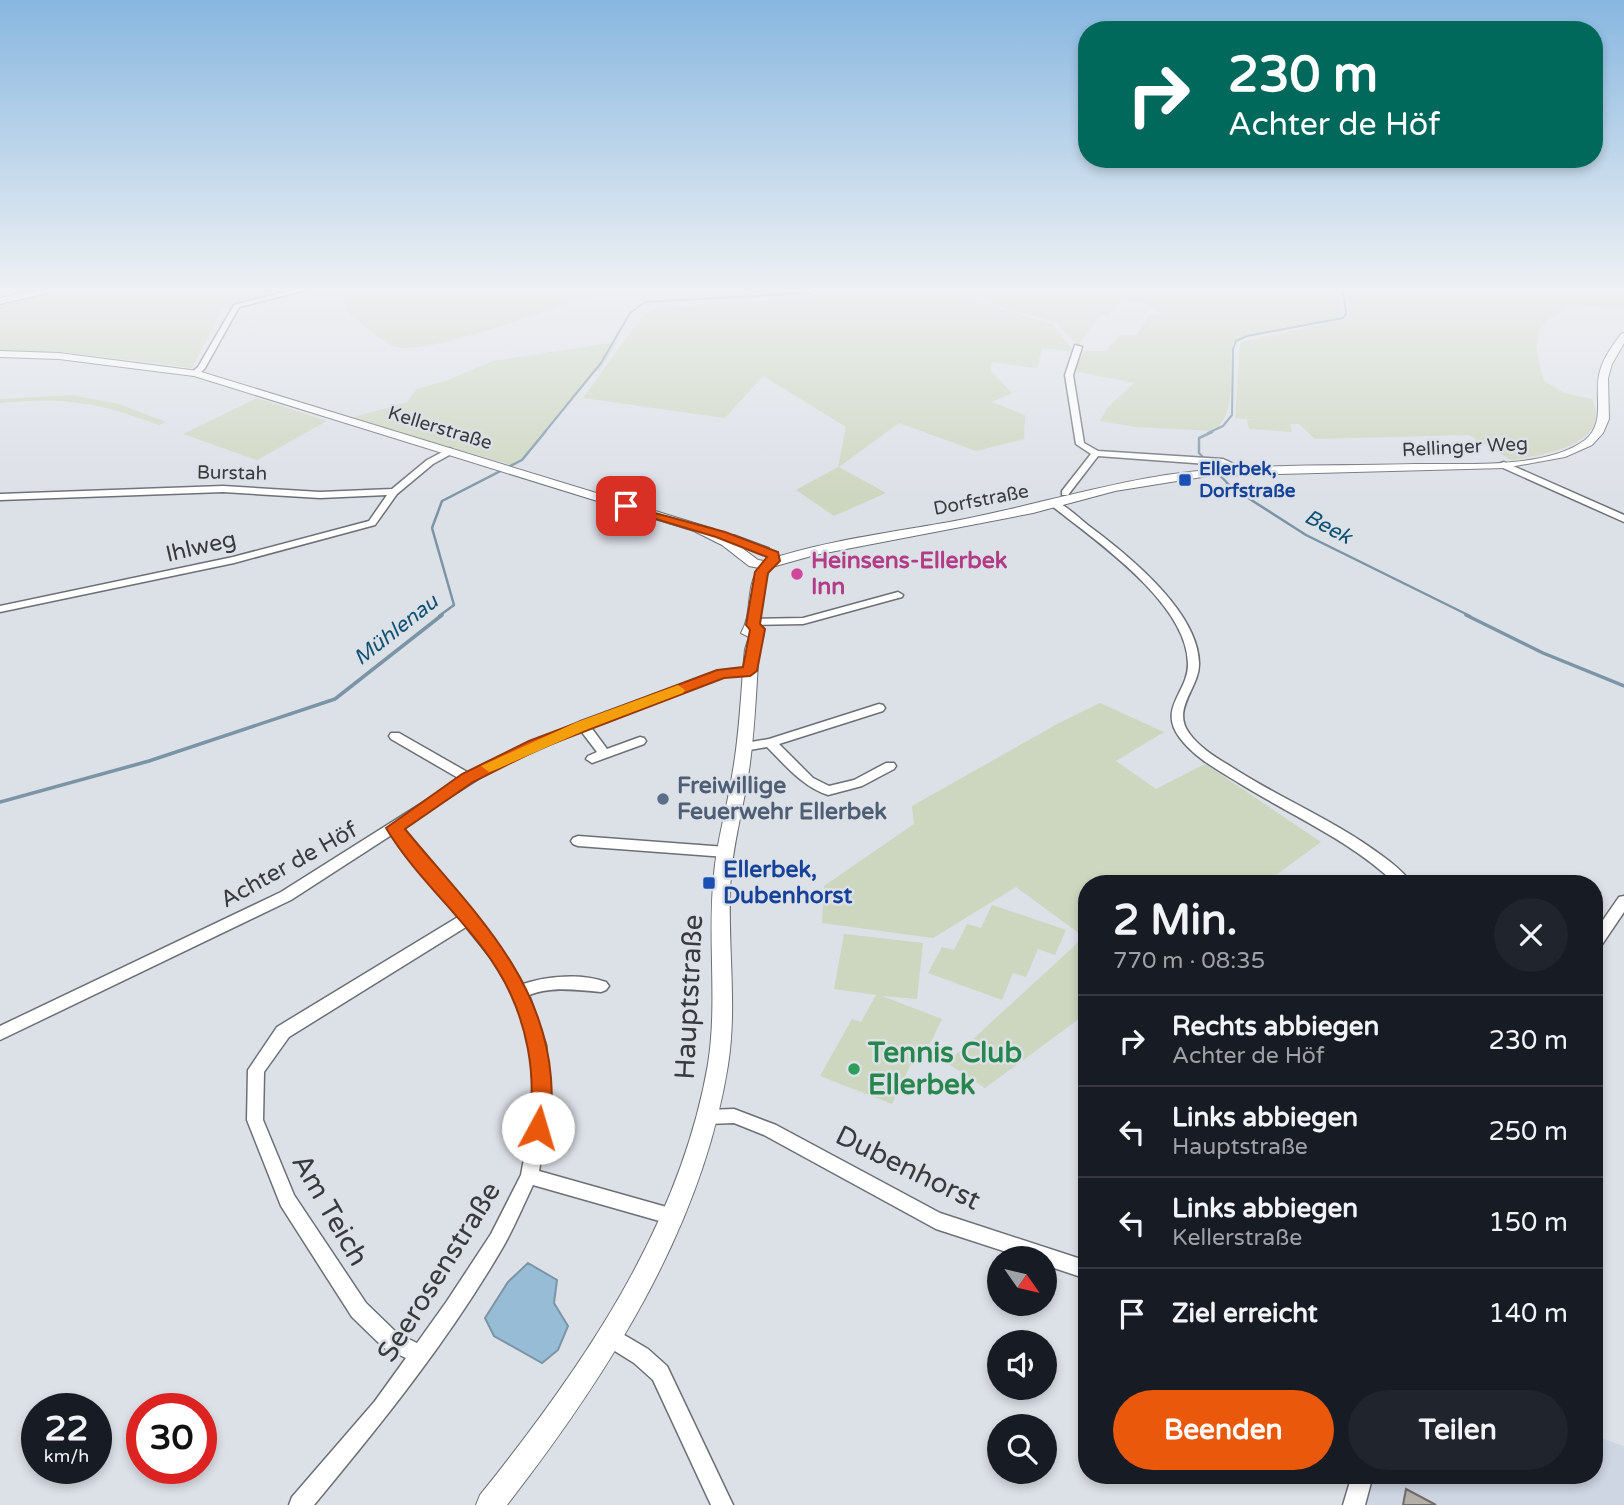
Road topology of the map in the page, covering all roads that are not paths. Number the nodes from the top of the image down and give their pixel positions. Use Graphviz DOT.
graph roads {
  1 [pos="69,357"];
  2 [pos="207,357"];
  3 [pos="1075,357"];
  4 [pos="1609,357"];
  5 [pos="195,373"];
  6 [pos="450,451"];
  7 [pos="1096,453"];
  8 [pos="1504,466"];
  9 [pos="1206,470"];
  10 [pos="1240,470"];
  11 [pos="1222,471"];
  12 [pos="394,492"];
  13 [pos="1065,493"];
  14 [pos="0,497"];
  15 [pos="1055,504"];
  16 [pos="1624,519"];
  17 [pos="699,529"];
  18 [pos="769,557"];
  19 [pos="750,560"];
  20 [pos="898,595"];
  21 [pos="755,600"];
  22 [pos="0,609"];
  23 [pos="753,624"];
  24 [pos="750,671"];
  25 [pos="879,708"];
  26 [pos="583,725"];
  27 [pos="395,737"];
  28 [pos="640,741"];
  29 [pos="771,743"];
  30 [pos="744,747"];
  31 [pos="605,754"];
  32 [pos="592,759"];
  33 [pos="890,766"];
  34 [pos="468,778"];
  35 [pos="395,828"];
  36 [pos="578,841"];
  37 [pos="726,852"];
  38 [pos="1394,875"];
  39 [pos="1624,901"];
  40 [pos="467,919"];
  41 [pos="1603,932"];
  42 [pos="601,986"];
  43 [pos="520,992"];
  44 [pos="0,1033"];
  45 [pos="707,1116"];
  46 [pos="529,1176"];
  47 [pos="670,1216"];
  48 [pos="1078,1267"];
  49 [pos="609,1336"];
  50 [pos="419,1354"];
  51 [pos="1360,1484"];
  52 [pos="491,1503"];
  53 [pos="300,1505"];
  54 [pos="722,1505"];
  55 [pos="1354,1505"];
  1 -- 5 [label="main road, Kellerstraße"];
  2 -- 5 [label="street"];
  3 -- 7 [label="street"];
  4 -- 8 [label="main road, Rellinger Weg"];
  5 -- 6 [label="main road, Kellerstraße"];
  6 -- 12 [label="street"];
  6 -- 17 [label="main road, Kellerstraße"];
  7 -- 9 [label="street"];
  7 -- 13 [label="street"];
  8 -- 10 [label="main road, Rellinger Weg"];
  8 -- 16 [label="street"];
  9 -- 10 [label="street"];
  9 -- 11 [label="main road, Dorfstraße"];
  9 -- 15 [label="main road, Dorfstraße"];
  10 -- 11 [label="main road, Rellinger Weg"];
  12 -- 14 [label="street, Burstah"];
  12 -- 22 [label="street, Ihlweg"];
  15 -- 18 [label="main road, Dorfstraße"];
  15 -- 38 [label="street"];
  17 -- 18 [label="main road, Kellerstraße"];
  17 -- 19 [label="main road, Kellerstraße"];
  18 -- 19 [label="main road"];
  18 -- 21 [label="main road, Hauptstraße"];
  19 -- 21 [label="main road, Hauptstraße"];
  20 -- 23 [label="street"];
  21 -- 23 [label="main road, Hauptstraße"];
  23 -- 24 [label="main road, Hauptstraße"];
  24 -- 26 [label="street, Achter de Höf"];
  24 -- 30 [label="main road, Hauptstraße"];
  25 -- 29 [label="street"];
  26 -- 31 [label="street"];
  26 -- 34 [label="street, Achter de Höf"];
  27 -- 34 [label="street"];
  28 -- 31 [label="street"];
  29 -- 30 [label="street"];
  29 -- 33 [label="street"];
  30 -- 37 [label="main road, Hauptstraße"];
  31 -- 32 [label="street"];
  34 -- 35 [label="street, Achter de Höf"];
  35 -- 40 [label="street, Seerosenstraße"];
  35 -- 44 [label="street, Achter de Höf"];
  36 -- 37 [label="street"];
  37 -- 45 [label="main road, Hauptstraße"];
  39 -- 41 [label="street"];
  40 -- 43 [label="street, Seerosenstraße"];
  40 -- 50 [label="street, Am Teich"];
  42 -- 43 [label="street"];
  43 -- 46 [label="street, Seerosenstraße"];
  45 -- 47 [label="main road, Hauptstraße"];
  45 -- 48 [label="street, Dubenhorst"];
  46 -- 47 [label="street"];
  46 -- 50 [label="street, Seerosenstraße"];
  47 -- 49 [label="main road, Hauptstraße"];
  49 -- 52 [label="main road, Hauptstraße"];
  49 -- 54 [label="street"];
  50 -- 53 [label="street, Seerosenstraße"];
  51 -- 55 [label="street"];
}
